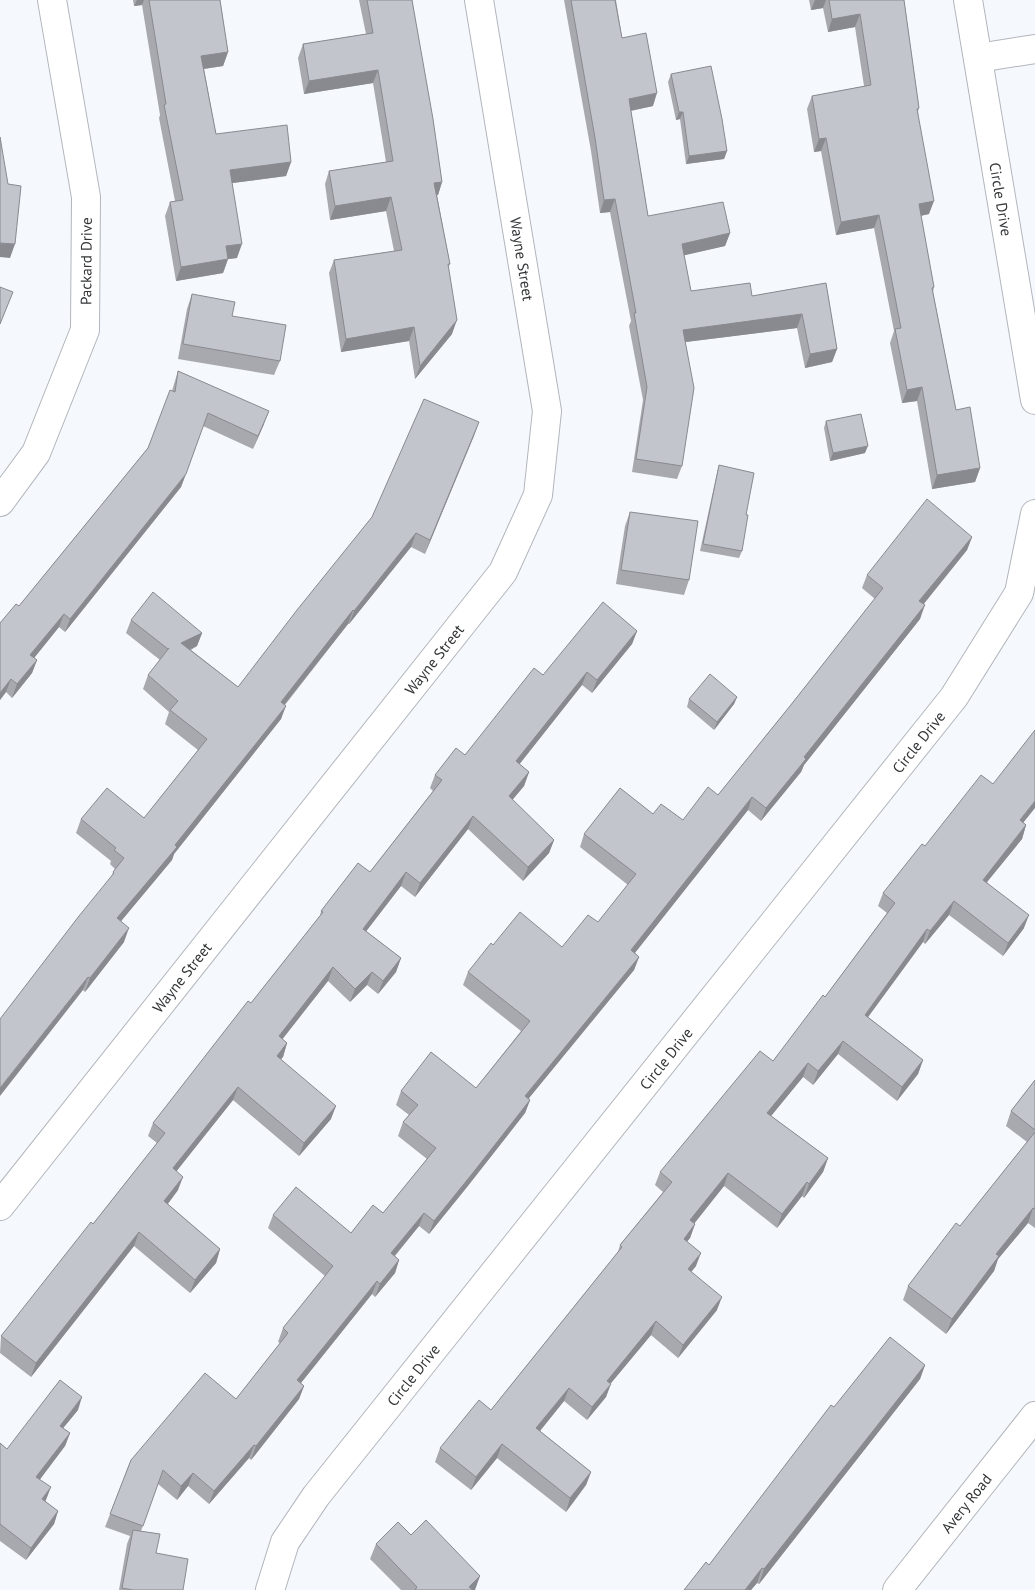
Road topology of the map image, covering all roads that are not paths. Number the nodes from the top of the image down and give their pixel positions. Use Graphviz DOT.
graph roads {
  1 [pos="52,0"];
  2 [pos="479,0"];
  3 [pos="968,0"];
  4 [pos="1035,49"];
  5 [pos="978,58"];
  6 [pos="1035,400"];
  7 [pos="0,502"];
  8 [pos="1035,514"];
  9 [pos="0,1206"];
  10 [pos="1035,1416"];
  11 [pos="270,1590"];
  12 [pos="896,1590"];
  1 -- 7 [label="street, Packard Drive"];
  2 -- 9 [label="street, Wayne Street"];
  3 -- 5 [label="street, Circle Drive"];
  4 -- 5 [label="street"];
  5 -- 6 [label="street, Circle Drive"];
  8 -- 11 [label="street, Circle Drive"];
  10 -- 12 [label="street, Avery Road"];
}
